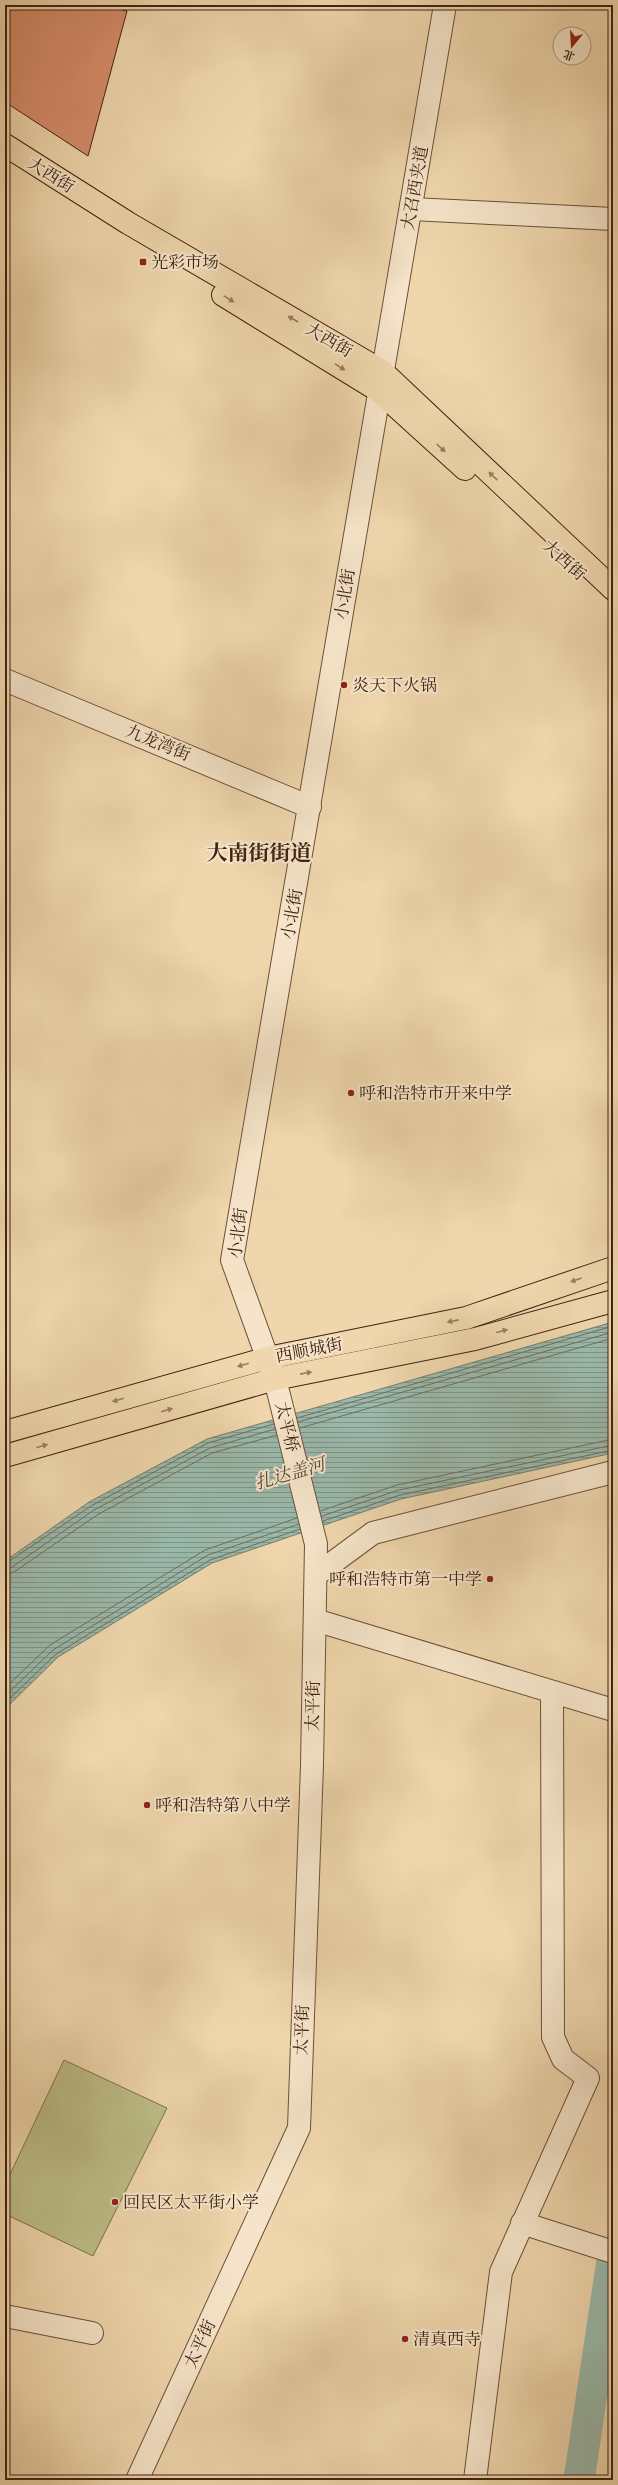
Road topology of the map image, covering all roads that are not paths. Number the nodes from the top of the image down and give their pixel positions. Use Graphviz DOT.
graph roads {
  1 [pos="445,5"];
  2 [pos="5,145"];
  3 [pos="5,162"];
  4 [pos="412,209"];
  5 [pos="613,219"];
  6 [pos="381,381"];
  7 [pos="613,589"];
  8 [pos="613,603"];
  9 [pos="5,680"];
  10 [pos="310,807"];
  11 [pos="613,1268"];
  12 [pos="613,1301"];
  13 [pos="268,1358"];
  14 [pos="276,1379"];
  15 [pos="5,1432"];
  16 [pos="5,1456"];
  17 [pos="613,1472"];
  18 [pos="316,1544"];
  19 [pos="316,1575"];
  20 [pos="315,1620"];
  21 [pos="552,1692"];
  22 [pos="613,1710"];
  23 [pos="522,2223"];
  24 [pos="613,2252"];
  25 [pos="5,2316"];
  26 [pos="92,2333"];
  27 [pos="137,2480"];
  28 [pos="475,2480"];
  1 -- 4 [label="street, 大召西夹道"];
  6 -- 2 [label="main road, 大西街, one-way"];
  3 -- 6 [label="main road, 大西街, one-way"];
  4 -- 5 [label="street"];
  4 -- 6 [label="street, 大召西夹道"];
  7 -- 6 [label="main road, 大西街, one-way"];
  6 -- 8 [label="main road, 大西街, one-way"];
  6 -- 10 [label="street, 小北街"];
  9 -- 10 [label="street, 九龙湾街"];
  10 -- 13 [label="street, 小北街"];
  11 -- 13 [label="main road, 西顺城街, one-way"];
  14 -- 12 [label="main road, 西顺城街, one-way"];
  13 -- 14 [label="street, 小北街"];
  13 -- 15 [label="main road, 西顺城街, one-way"];
  16 -- 14 [label="main road, 西顺城街, one-way"];
  14 -- 18 [label="street, 太平桥"];
  17 -- 19 [label="street"];
  18 -- 19 [label="street, 太平街"];
  19 -- 20 [label="street, 太平街"];
  20 -- 21 [label="street"];
  20 -- 27 [label="street, 太平街"];
  21 -- 22 [label="street"];
  21 -- 23 [label="street"];
  23 -- 24 [label="street"];
  23 -- 28 [label="street"];
  25 -- 26 [label="street"];
}
